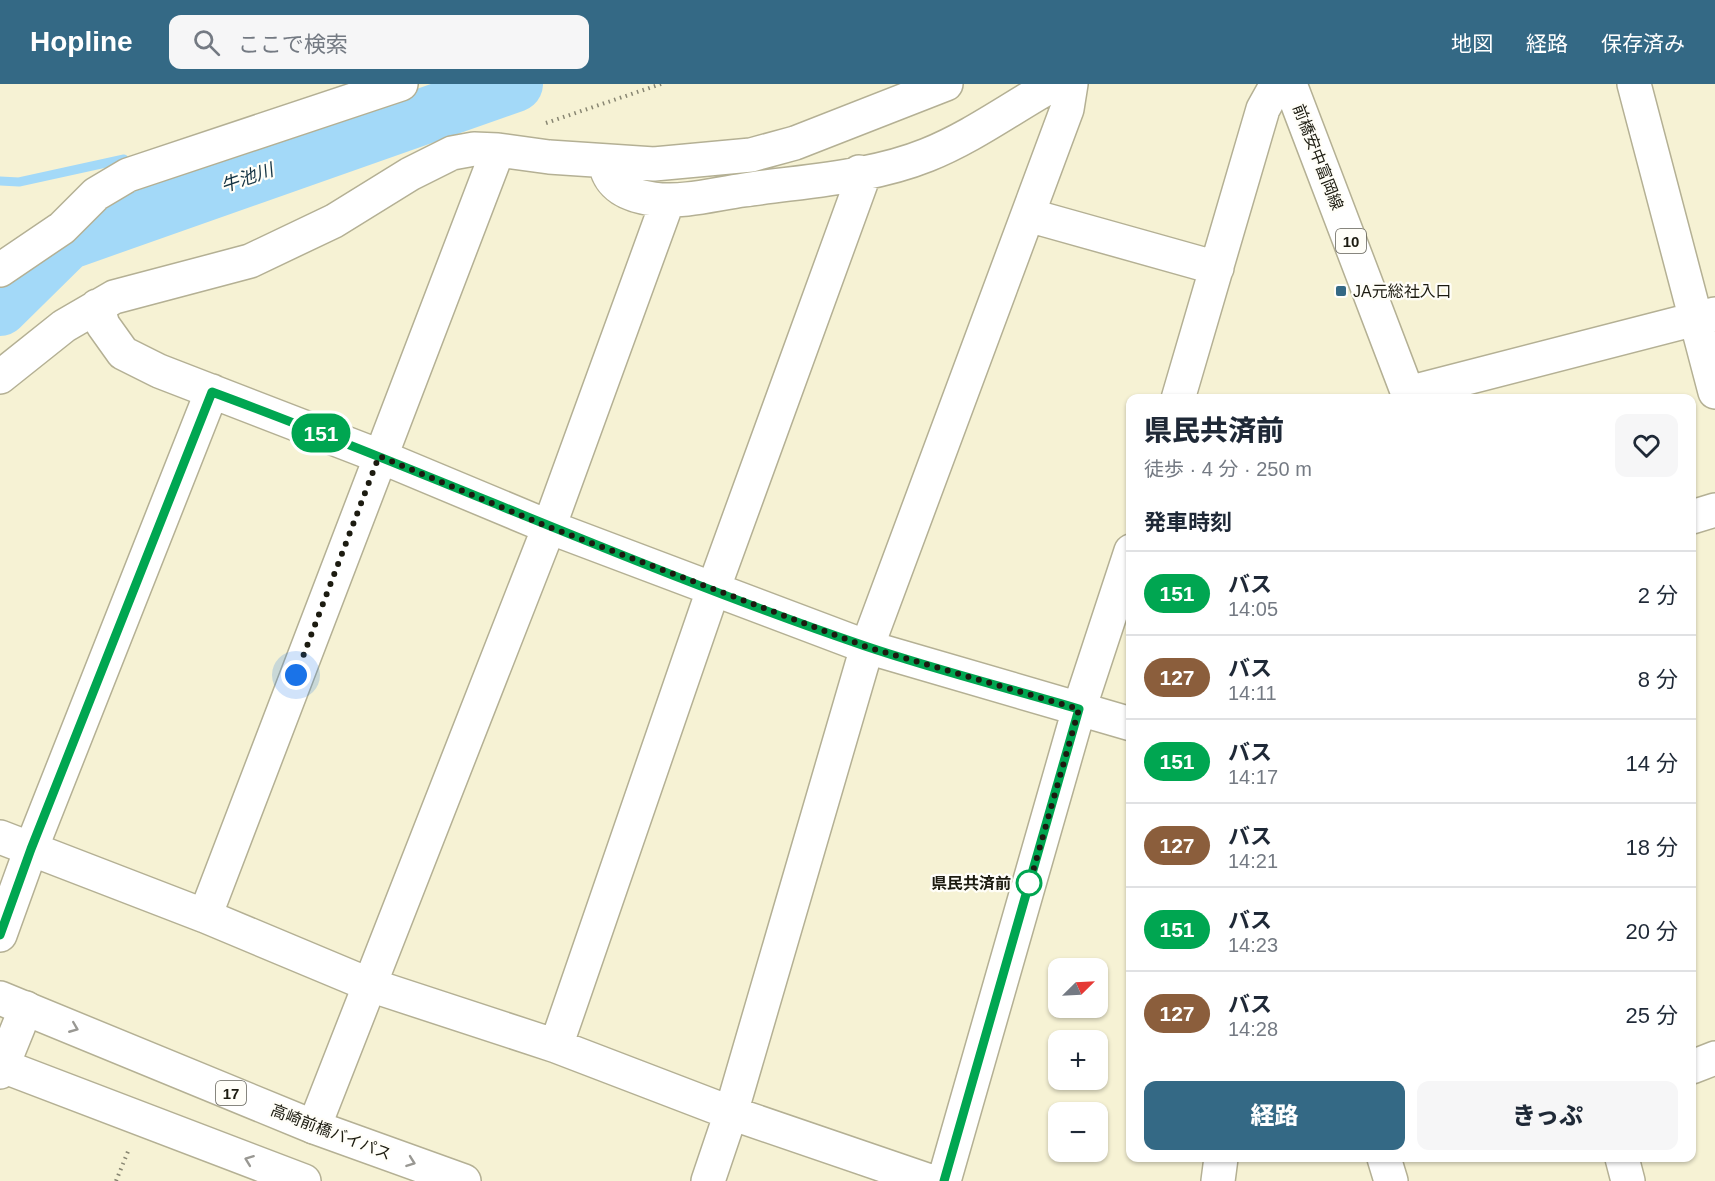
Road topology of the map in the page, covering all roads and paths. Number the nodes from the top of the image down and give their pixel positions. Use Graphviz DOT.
graph roads {
  1 [pos="401,84"];
  2 [pos="661,84"];
  3 [pos="946,84"];
  4 [pos="1054,84"];
  5 [pos="1071,84"];
  6 [pos="1277,84"];
  7 [pos="1290,84"];
  8 [pos="1634,84"];
  9 [pos="364,90"];
  10 [pos="542,124"];
  11 [pos="498,150"];
  12 [pos="605,161"];
  13 [pos="859,172"];
  14 [pos="668,200"];
  15 [pos="1028,215"];
  16 [pos="1217,268"];
  17 [pos="0,270"];
  18 [pos="97,306"];
  19 [pos="1706,316"];
  20 [pos="0,377"];
  21 [pos="212,392"];
  22 [pos="1715,392"];
  23 [pos="1179,394"];
  24 [pos="1408,394"];
  25 [pos="1416,394"];
  26 [pos="379,456"];
  27 [pos="1715,510"];
  28 [pos="1696,516"];
  29 [pos="549,527"];
  30 [pos="1126,566"];
  31 [pos="713,590"];
  32 [pos="867,647"];
  33 [pos="1079,709"];
  34 [pos="1126,723"];
  35 [pos="0,837"];
  36 [pos="31,849"];
  37 [pos="205,916"];
  38 [pos="0,935"];
  39 [pos="370,985"];
  40 [pos="13,1003"];
  41 [pos="555,1046"];
  42 [pos="1715,1058"];
  43 [pos="1696,1065"];
  44 [pos="1,1068"];
  45 [pos="731,1113"];
  46 [pos="314,1127"];
  47 [pos="129,1149"];
  48 [pos="1220,1162"];
  49 [pos="1385,1162"];
  50 [pos="1623,1162"];
  51 [pos="116,1181"];
  52 [pos="304,1181"];
  53 [pos="464,1181"];
  54 [pos="708,1181"];
  55 [pos="930,1181"];
  56 [pos="944,1181"];
  57 [pos="1218,1181"];
  58 [pos="1391,1181"];
  59 [pos="1628,1181"];
  1 -- 9 [label="main road"];
  2 -- 10 [label="path"];
  3 -- 12 [label="main road"];
  4 -- 13 [label="main road"];
  5 -- 15 [label="main road"];
  6 -- 16 [label="main road"];
  7 -- 24 [label="main road, 前橋安中富岡線 / 10"];
  8 -- 19 [label="main road"];
  9 -- 17 [label="main road"];
  11 -- 12 [label="main road"];
  11 -- 18 [label="main road"];
  11 -- 26 [label="main road"];
  12 -- 14 [label="main road"];
  13 -- 14 [label="main road"];
  13 -- 31 [label="main road"];
  14 -- 29 [label="main road"];
  15 -- 16 [label="main road"];
  15 -- 32 [label="main road"];
  16 -- 23 [label="main road"];
  18 -- 20 [label="main road"];
  18 -- 21 [label="main road"];
  19 -- 22 [label="main road"];
  19 -- 25 [label="main road"];
  21 -- 26 [label="main road"];
  21 -- 36 [label="main road"];
  26 -- 29 [label="main road"];
  26 -- 37 [label="main road"];
  27 -- 28 [label="main road"];
  29 -- 31 [label="main road"];
  29 -- 39 [label="main road"];
  30 -- 33 [label="main road"];
  31 -- 32 [label="main road"];
  31 -- 41 [label="main road"];
  32 -- 33 [label="main road"];
  32 -- 45 [label="main road"];
  33 -- 34 [label="main road"];
  33 -- 56 [label="main road"];
  35 -- 36 [label="main road"];
  36 -- 37 [label="main road"];
  36 -- 38 [label="main road"];
  37 -- 39 [label="main road"];
  39 -- 41 [label="main road"];
  39 -- 46 [label="main road"];
  40 -- 44 [label="main road"];
  40 -- 46 [label="main road, 高崎前橋バイパス / 17, one-way"];
  41 -- 45 [label="main road"];
  42 -- 43 [label="main road"];
  52 -- 44 [label="main road, one-way"];
  45 -- 54 [label="main road"];
  45 -- 55 [label="main road"];
  46 -- 53 [label="main road, 高崎前橋バイパス / 17, one-way"];
  47 -- 51 [label="path"];
  48 -- 57 [label="main road"];
  49 -- 58 [label="main road"];
  50 -- 59 [label="main road"];
}
